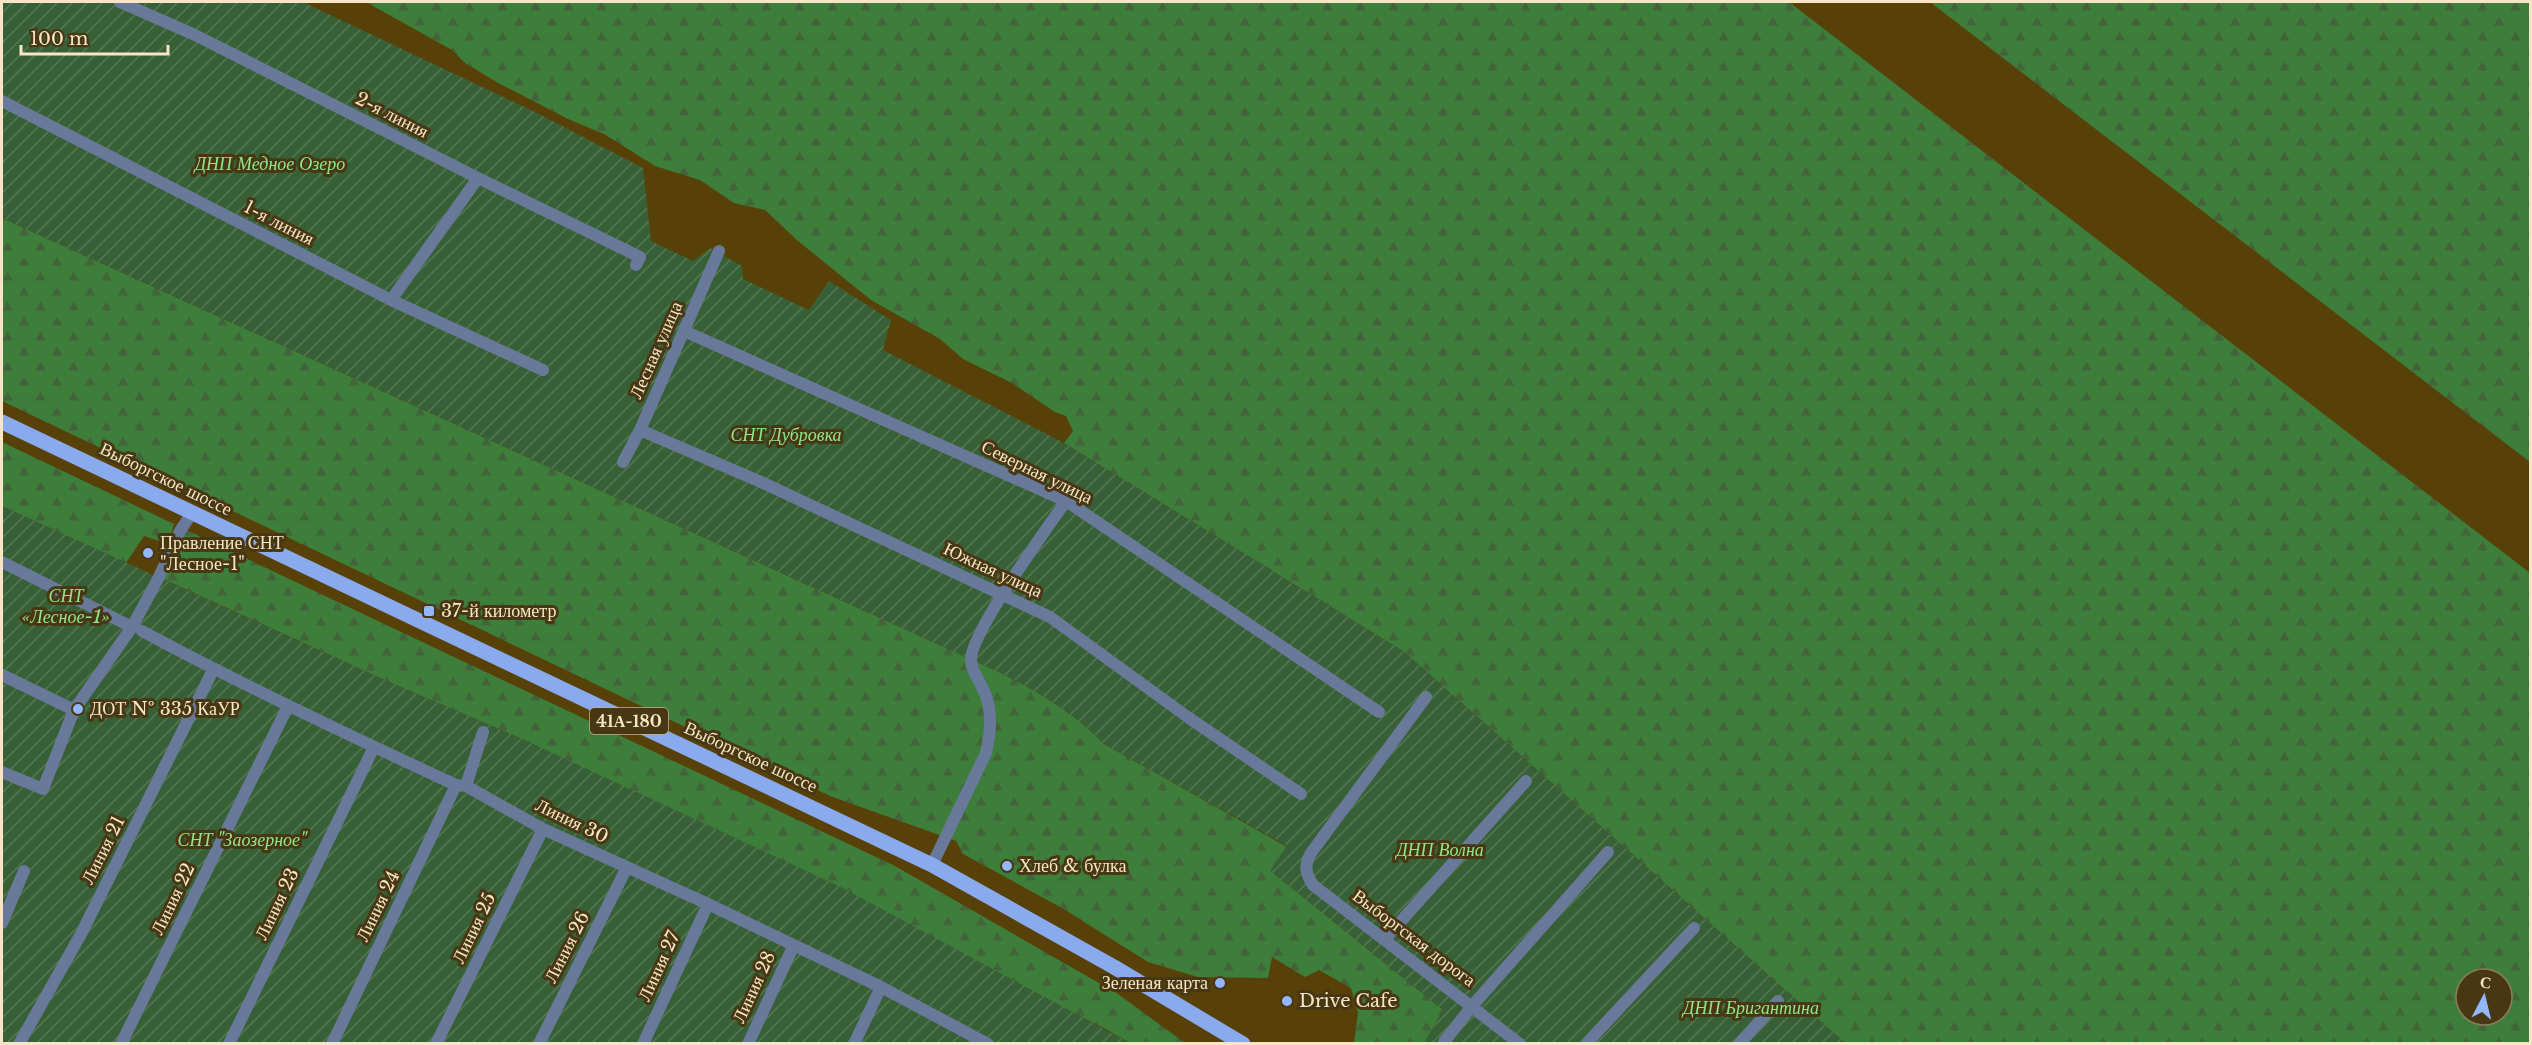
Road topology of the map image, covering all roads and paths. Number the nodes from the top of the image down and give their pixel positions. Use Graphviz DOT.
graph roads {
  1 [pos="120,2"];
  2 [pos="2,101"];
  3 [pos="478,178"];
  4 [pos="719,251"];
  5 [pos="636,265"];
  6 [pos="391,300"];
  7 [pos="684,331"];
  8 [pos="543,370"];
  9 [pos="2,422"];
  10 [pos="640,430"];
  11 [pos="623,462"];
  12 [pos="1065,501"];
  13 [pos="192,513"];
  14 [pos="2,562"];
  15 [pos="1003,594"];
  16 [pos="137,629"];
  17 [pos="213,670"];
  18 [pos="2,675"];
  19 [pos="1426,697"];
  20 [pos="288,706"];
  21 [pos="74,710"];
  22 [pos="1379,712"];
  23 [pos="483,732"];
  24 [pos="374,747"];
  25 [pos="2,772"];
  26 [pos="1526,781"];
  27 [pos="461,785"];
  28 [pos="1301,794"];
  29 [pos="543,829"];
  30 [pos="1608,852"];
  31 [pos="932,865"];
  32 [pos="627,867"];
  33 [pos="24,872"];
  34 [pos="708,904"];
  35 [pos="2,923"];
  36 [pos="1694,928"];
  37 [pos="1385,939"];
  38 [pos="794,946"];
  39 [pos="881,987"];
  40 [pos="1778,1001"];
  41 [pos="1472,1006"];
  42 [pos="1444,1042"];
  43 [pos="19,1044"];
  44 [pos="121,1044"];
  45 [pos="229,1044"];
  46 [pos="332,1044"];
  47 [pos="436,1044"];
  48 [pos="539,1044"];
  49 [pos="643,1044"];
  50 [pos="748,1044"];
  51 [pos="854,1044"];
  52 [pos="988,1044"];
  53 [pos="1244,1044"];
  54 [pos="1520,1044"];
  55 [pos="1586,1044"];
  56 [pos="1740,1044"];
  1 -- 3 [label="street, 2-я линия"];
  2 -- 6 [label="street, 1-я линия"];
  3 -- 5 [label="street, 2-я линия"];
  3 -- 6 [label="street"];
  4 -- 7 [label="street, Лесная улица"];
  6 -- 8 [label="street, 1-я линия"];
  7 -- 10 [label="street, Лесная улица"];
  7 -- 12 [label="street, Северная улица"];
  9 -- 13 [label="main road, Выборгское шоссе / 41А-180"];
  10 -- 11 [label="street, Лесная улица"];
  10 -- 15 [label="street, Южная улица"];
  12 -- 15 [label="street"];
  12 -- 22 [label="street, Северная улица"];
  13 -- 16 [label="street"];
  13 -- 31 [label="main road, Выборгское шоссе / 41А-180"];
  14 -- 16 [label="street"];
  15 -- 28 [label="street, Южная улица"];
  15 -- 31 [label="street"];
  16 -- 17 [label="street, Линия 30"];
  16 -- 21 [label="street"];
  17 -- 20 [label="street, Линия 30"];
  17 -- 43 [label="street, Линия 21"];
  18 -- 21 [label="street"];
  19 -- 37 [label="street, Выборгская дорога"];
  20 -- 24 [label="street, Линия 30"];
  20 -- 44 [label="street, Линия 22"];
  21 -- 25 [label="street"];
  23 -- 27 [label="street, Линия 24"];
  24 -- 27 [label="street, Линия 30"];
  24 -- 45 [label="street, Линия 23"];
  26 -- 37 [label="street"];
  27 -- 29 [label="street, Линия 30"];
  27 -- 46 [label="street, Линия 24"];
  29 -- 32 [label="street, Линия 30"];
  29 -- 47 [label="street, Линия 25"];
  30 -- 41 [label="street"];
  31 -- 53 [label="main road, Выборгское шоссе / 41А-180"];
  32 -- 34 [label="street, Линия 30"];
  32 -- 48 [label="street, Линия 26"];
  33 -- 35 [label="street"];
  34 -- 38 [label="street, Линия 30"];
  34 -- 49 [label="street, Линия 27"];
  36 -- 55 [label="street"];
  37 -- 41 [label="street, Выборгская дорога"];
  38 -- 39 [label="street, Линия 30"];
  38 -- 50 [label="street, Линия 28"];
  39 -- 51 [label="street"];
  39 -- 52 [label="street, Линия 30"];
  40 -- 56 [label="street"];
  41 -- 42 [label="street"];
  41 -- 54 [label="street, Выборгская дорога"];
}
